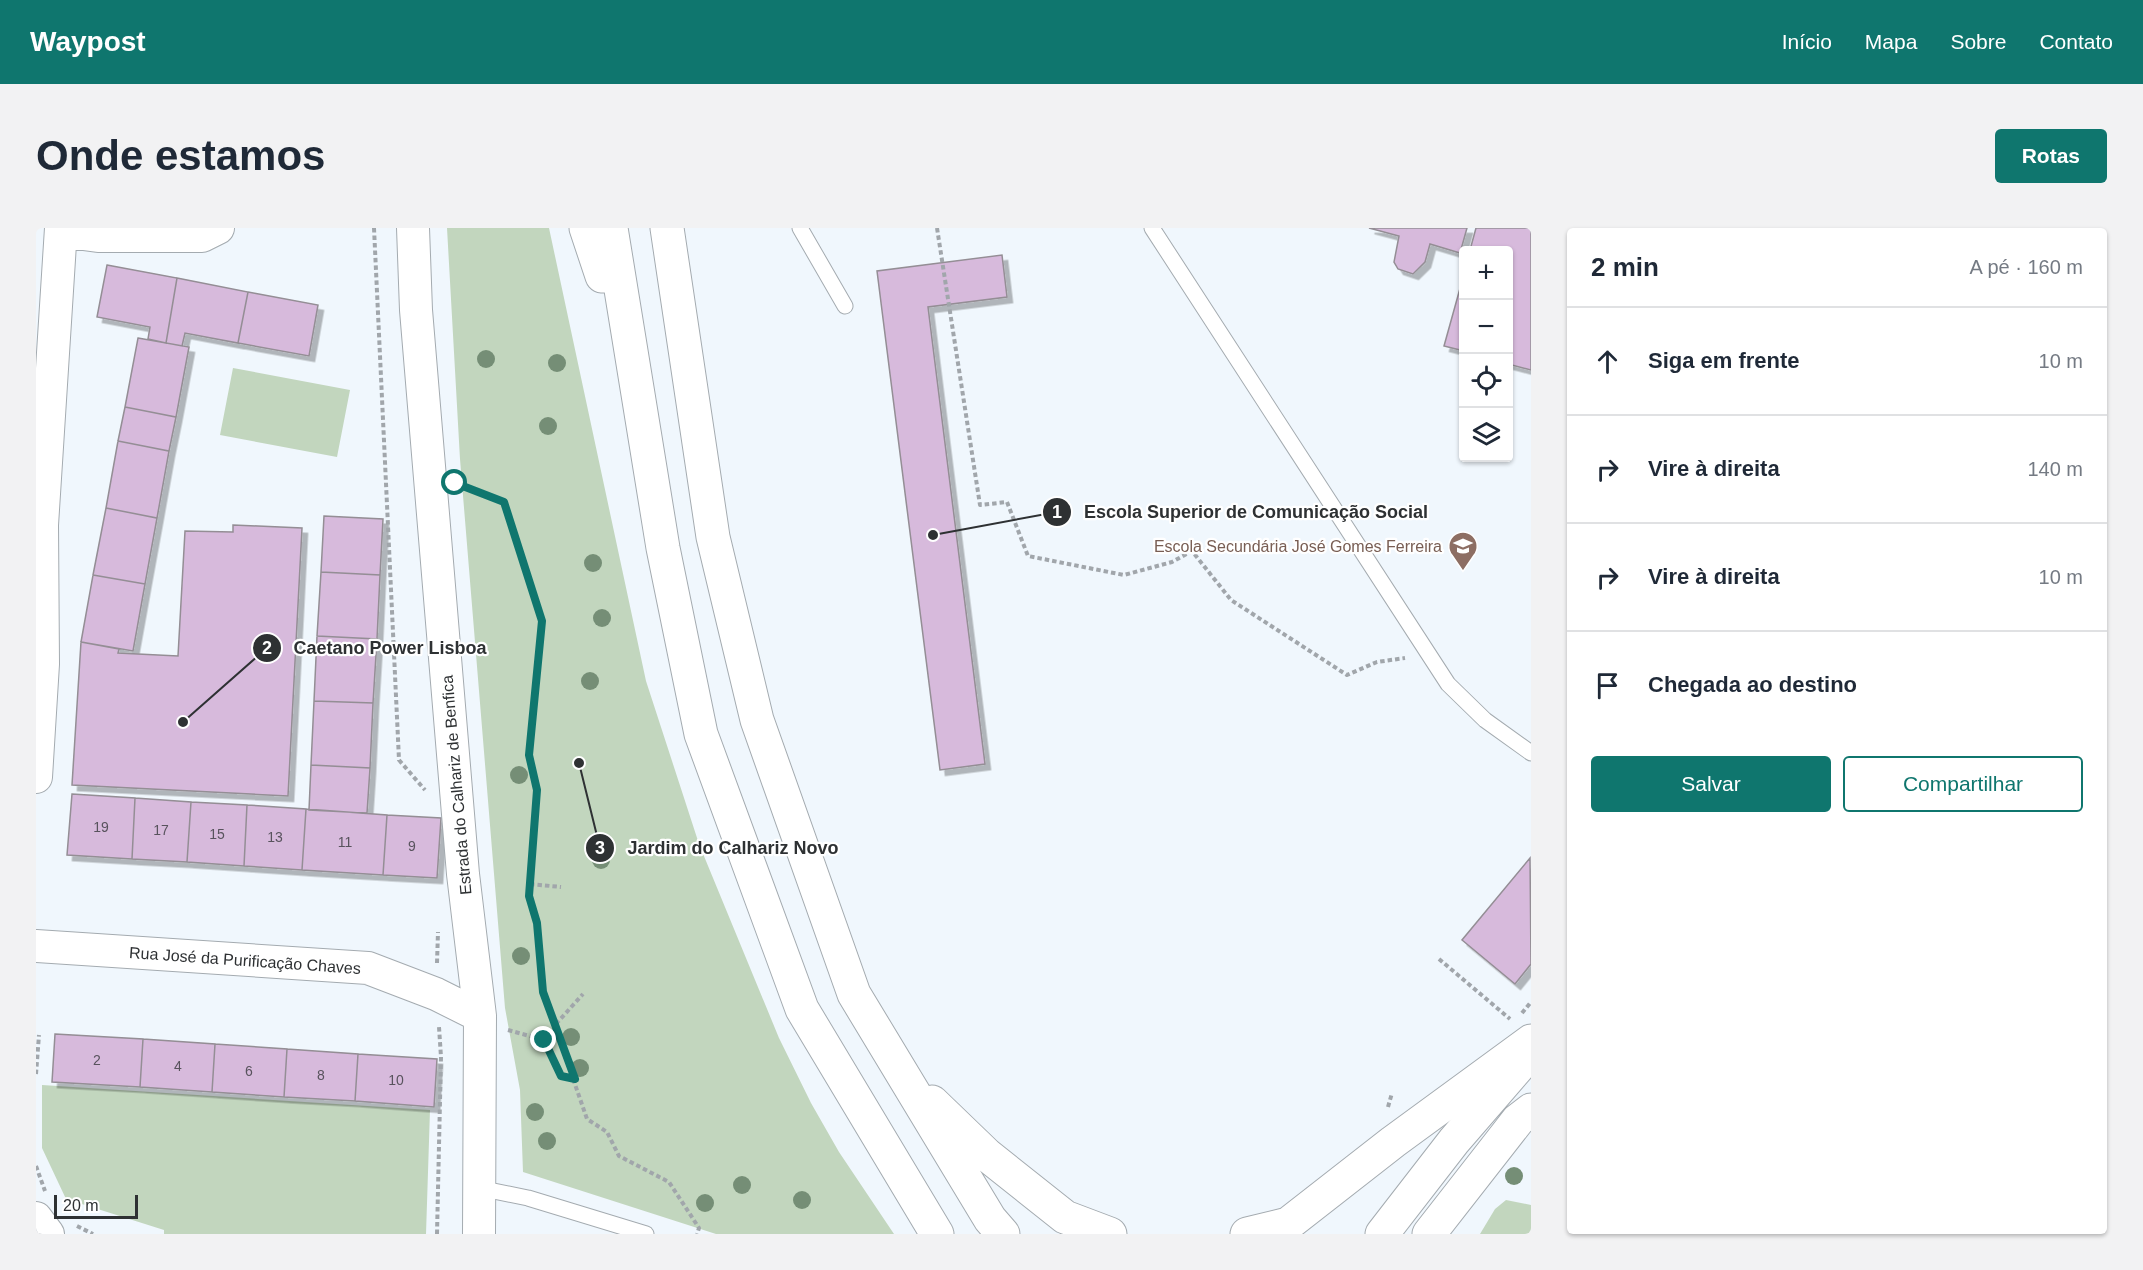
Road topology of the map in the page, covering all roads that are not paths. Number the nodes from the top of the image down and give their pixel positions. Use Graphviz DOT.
graph roads {
  1 [pos="218,228"];
  2 [pos="413,228"];
  3 [pos="586,228"];
  4 [pos="611,228"];
  5 [pos="667,228"];
  6 [pos="801,228"];
  7 [pos="1152,228"];
  8 [pos="61,230"];
  9 [pos="845,306"];
  10 [pos="632,372"];
  11 [pos="39,534"];
  12 [pos="1531,753"];
  13 [pos="36,777"];
  14 [pos="36,945"];
  15 [pos="492,1022"];
  16 [pos="1522,1026"];
  17 [pos="1531,1052"];
  18 [pos="900,1072"];
  19 [pos="1531,1110"];
  20 [pos="479,1188"];
  21 [pos="36,1218"];
  22 [pos="997,1227"];
  23 [pos="48,1234"];
  24 [pos="479,1234"];
  25 [pos="646,1234"];
  26 [pos="937,1234"];
  27 [pos="1110,1234"];
  28 [pos="1247,1234"];
  29 [pos="1382,1234"];
  30 [pos="1429,1234"];
  1 -- 8 [label="street"];
  2 -- 15 [label="street, Estrada do Calhariz de Benfica"];
  3 -- 10 [label="main road"];
  4 -- 10 [label="main road"];
  5 -- 18 [label="main road"];
  6 -- 9 [label="lane"];
  7 -- 12 [label="lane"];
  8 -- 11 [label="street"];
  10 -- 26 [label="main road"];
  11 -- 13 [label="street"];
  14 -- 15 [label="street, Rua José da Purificação Chaves"];
  15 -- 20 [label="street, Estrada do Calhariz de Benfica"];
  16 -- 28 [label="main road"];
  17 -- 29 [label="main road"];
  18 -- 22 [label="main road"];
  18 -- 27 [label="main road"];
  19 -- 30 [label="main road"];
  20 -- 24 [label="street, Estrada do Calhariz de Benfica"];
  20 -- 25 [label="lane"];
  21 -- 23 [label="street"];
}
